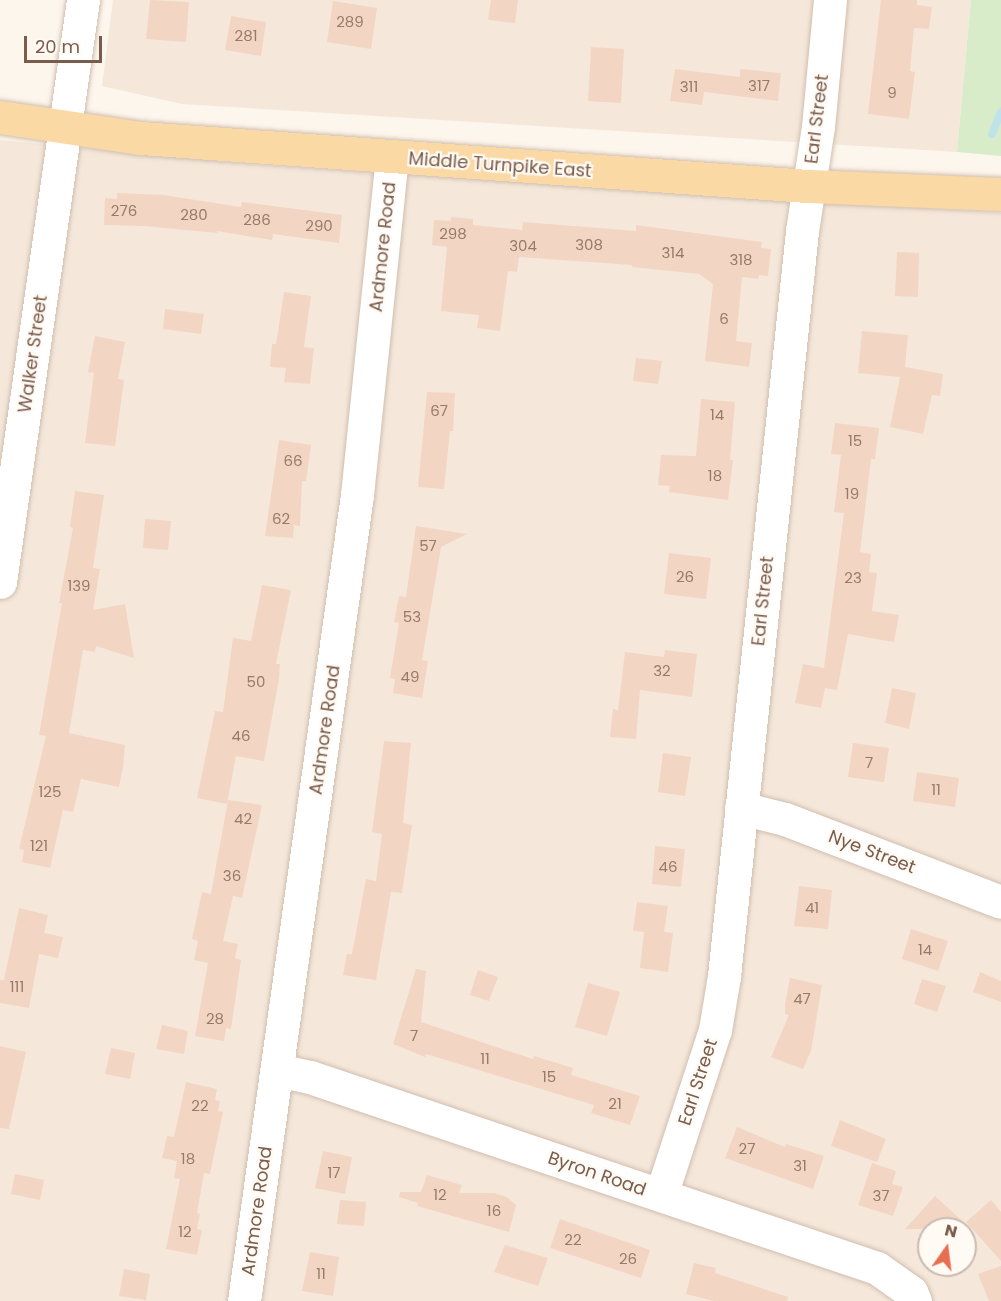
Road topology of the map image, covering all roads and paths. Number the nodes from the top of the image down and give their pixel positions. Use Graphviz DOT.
graph roads {
  1 [pos="83,0"];
  2 [pos="830,0"];
  3 [pos="0,117"];
  4 [pos="65,127"];
  5 [pos="392,157"];
  6 [pos="808,186"];
  7 [pos="1001,194"];
  8 [pos="0,582"];
  9 [pos="741,808"];
  10 [pos="1001,902"];
  11 [pos="277,1070"];
  12 [pos="661,1195"];
  13 [pos="913,1296"];
  14 [pos="244,1301"];
  1 -- 4 [label="street, Walker Street"];
  2 -- 6 [label="street, Earl Street"];
  3 -- 4 [label="main road, Middle Turnpike East"];
  4 -- 5 [label="main road, Middle Turnpike East"];
  4 -- 8 [label="street, Walker Street"];
  5 -- 6 [label="main road, Middle Turnpike East"];
  5 -- 11 [label="street, Ardmore Road"];
  6 -- 7 [label="main road, Middle Turnpike East"];
  6 -- 9 [label="street, Earl Street"];
  9 -- 10 [label="street, Nye Street"];
  9 -- 12 [label="street, Earl Street"];
  11 -- 12 [label="street, Byron Road"];
  11 -- 14 [label="street, Ardmore Road"];
  12 -- 13 [label="street, Byron Road"];
}
